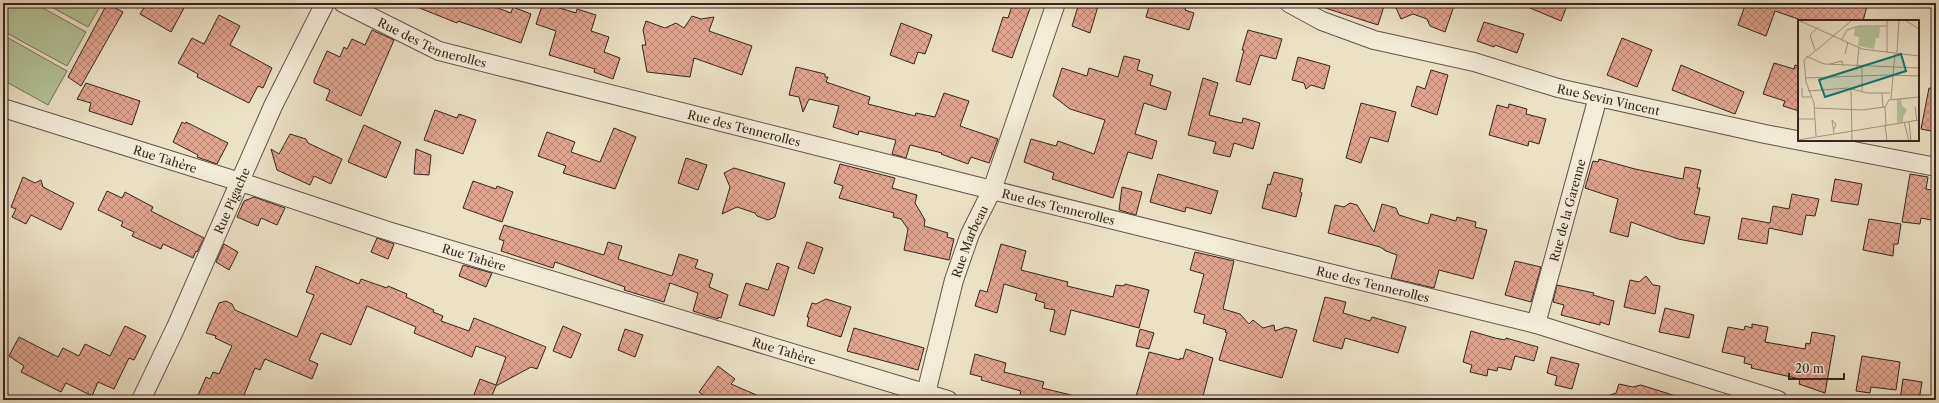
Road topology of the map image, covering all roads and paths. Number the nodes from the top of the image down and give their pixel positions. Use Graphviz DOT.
graph roads {
  1 [pos="325,3"];
  2 [pos="343,3"];
  3 [pos="1056,3"];
  4 [pos="1298,5"];
  5 [pos="1598,97"];
  6 [pos="3,108"];
  7 [pos="1798,140"];
  8 [pos="1801,141"];
  9 [pos="1936,167"];
  10 [pos="239,182"];
  11 [pos="992,190"];
  12 [pos="1536,324"];
  13 [pos="926,393"];
  14 [pos="141,400"];
  15 [pos="948,400"];
  16 [pos="1778,400"];
  1 -- 10 [label="street, Rue Pigache"];
  2 -- 11 [label="street, Rue des Tennerolles"];
  3 -- 11 [label="street, Rue Marbeau"];
  4 -- 5 [label="street, Rue Sevin Vincent"];
  5 -- 7 [label="street, Rue Sevin Vincent"];
  5 -- 12 [label="street, Rue de la Garenne"];
  6 -- 10 [label="street, Rue Tahère"];
  8 -- 9 [label="street, Rue Sevin Vincent"];
  10 -- 13 [label="street, Rue Tahère"];
  10 -- 14 [label="street, Rue Pigache"];
  11 -- 12 [label="street, Rue des Tennerolles"];
  11 -- 13 [label="street, Rue Marbeau"];
  12 -- 16 [label="street, Rue des Tennerolles"];
  13 -- 15 [label="street, Rue Tahère"];
}
